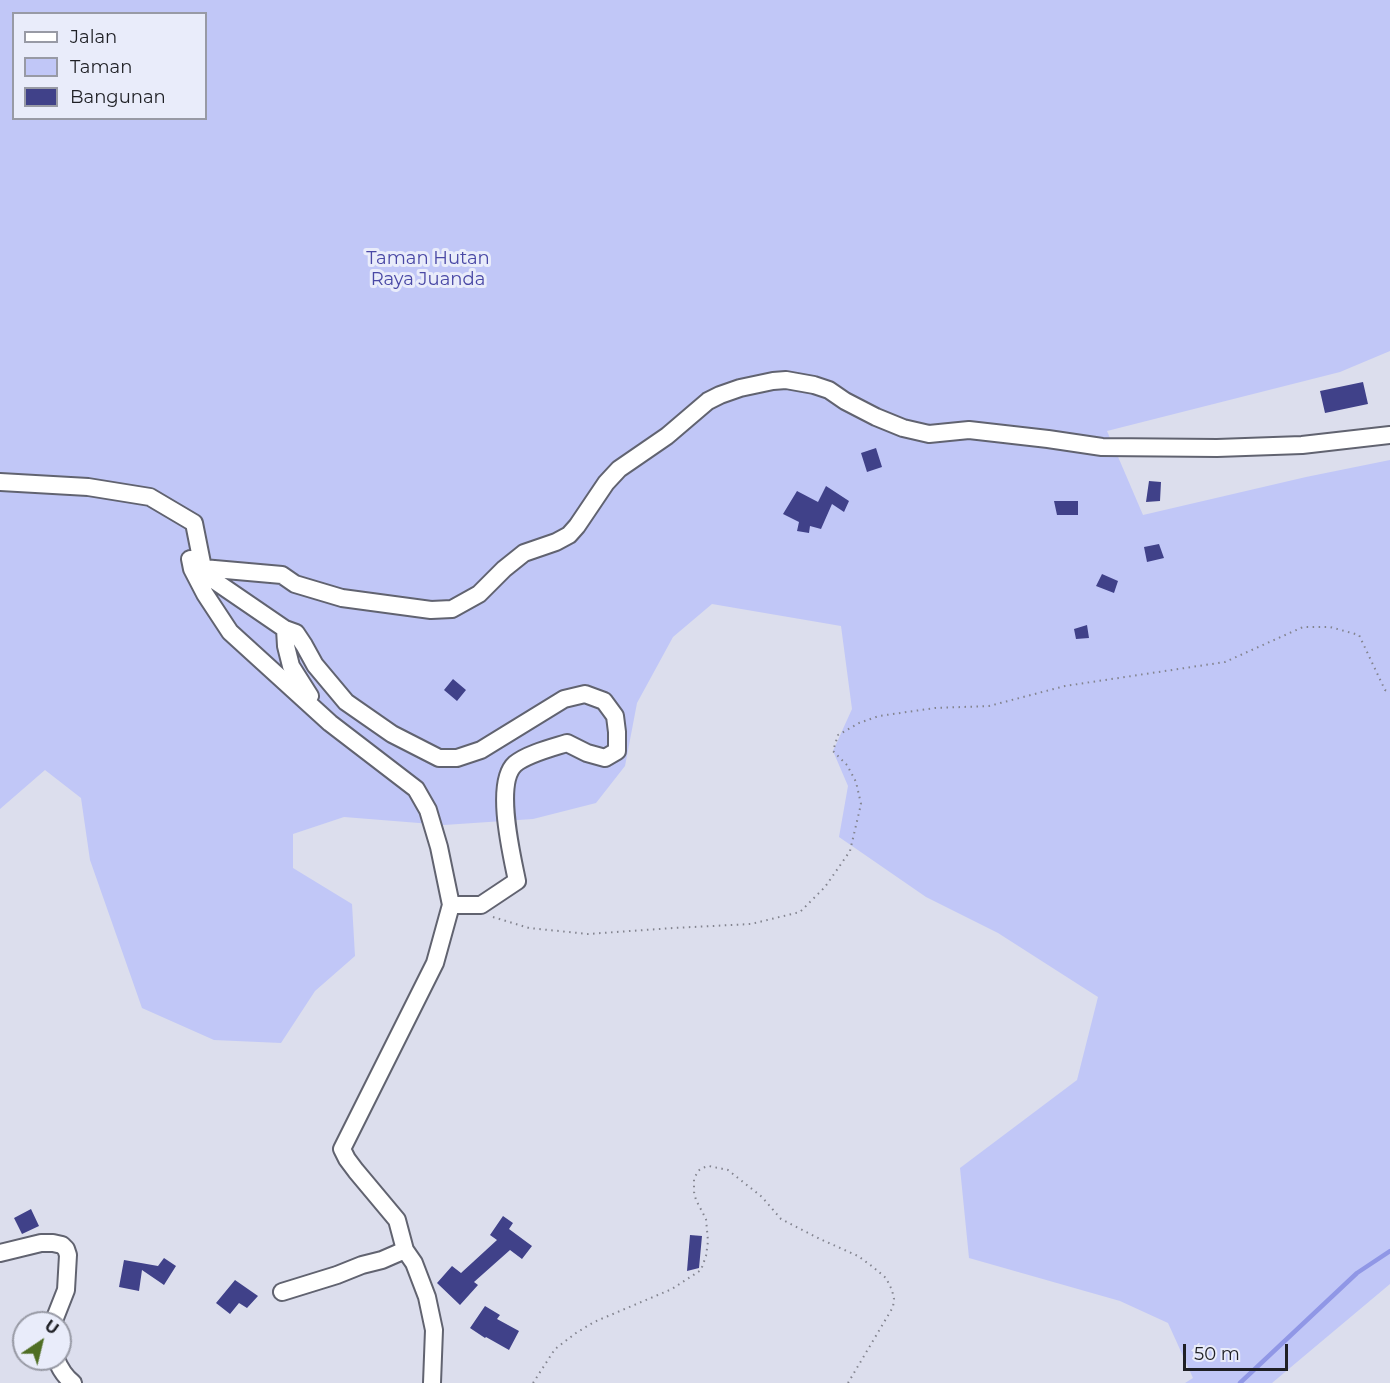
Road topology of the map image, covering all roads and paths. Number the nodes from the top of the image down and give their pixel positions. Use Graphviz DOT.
graph roads {
  1 [pos="1390,435"];
  2 [pos="0,482"];
  3 [pos="194,523"];
  4 [pos="203,568"];
  5 [pos="285,629"];
  6 [pos="1390,692"];
  7 [pos="322,714"];
  8 [pos="451,904"];
  9 [pos="490,916"];
  10 [pos="405,1250"];
  11 [pos="0,1253"];
  12 [pos="282,1292"];
  13 [pos="58,1311"];
  14 [pos="62,1371"];
  15 [pos="73,1383"];
  16 [pos="432,1383"];
  17 [pos="533,1383"];
  18 [pos="848,1383"];
  1 -- 4 [label="street"];
  2 -- 3 [label="street"];
  3 -- 4 [label="street"];
  3 -- 7 [label="street"];
  4 -- 5 [label="street"];
  5 -- 7 [label="street"];
  5 -- 8 [label="street"];
  6 -- 9 [label="path"];
  7 -- 8 [label="street"];
  8 -- 10 [label="street"];
  10 -- 12 [label="street"];
  10 -- 16 [label="street"];
  11 -- 13 [label="street"];
  14 -- 15 [label="street"];
  17 -- 18 [label="path"];
}
